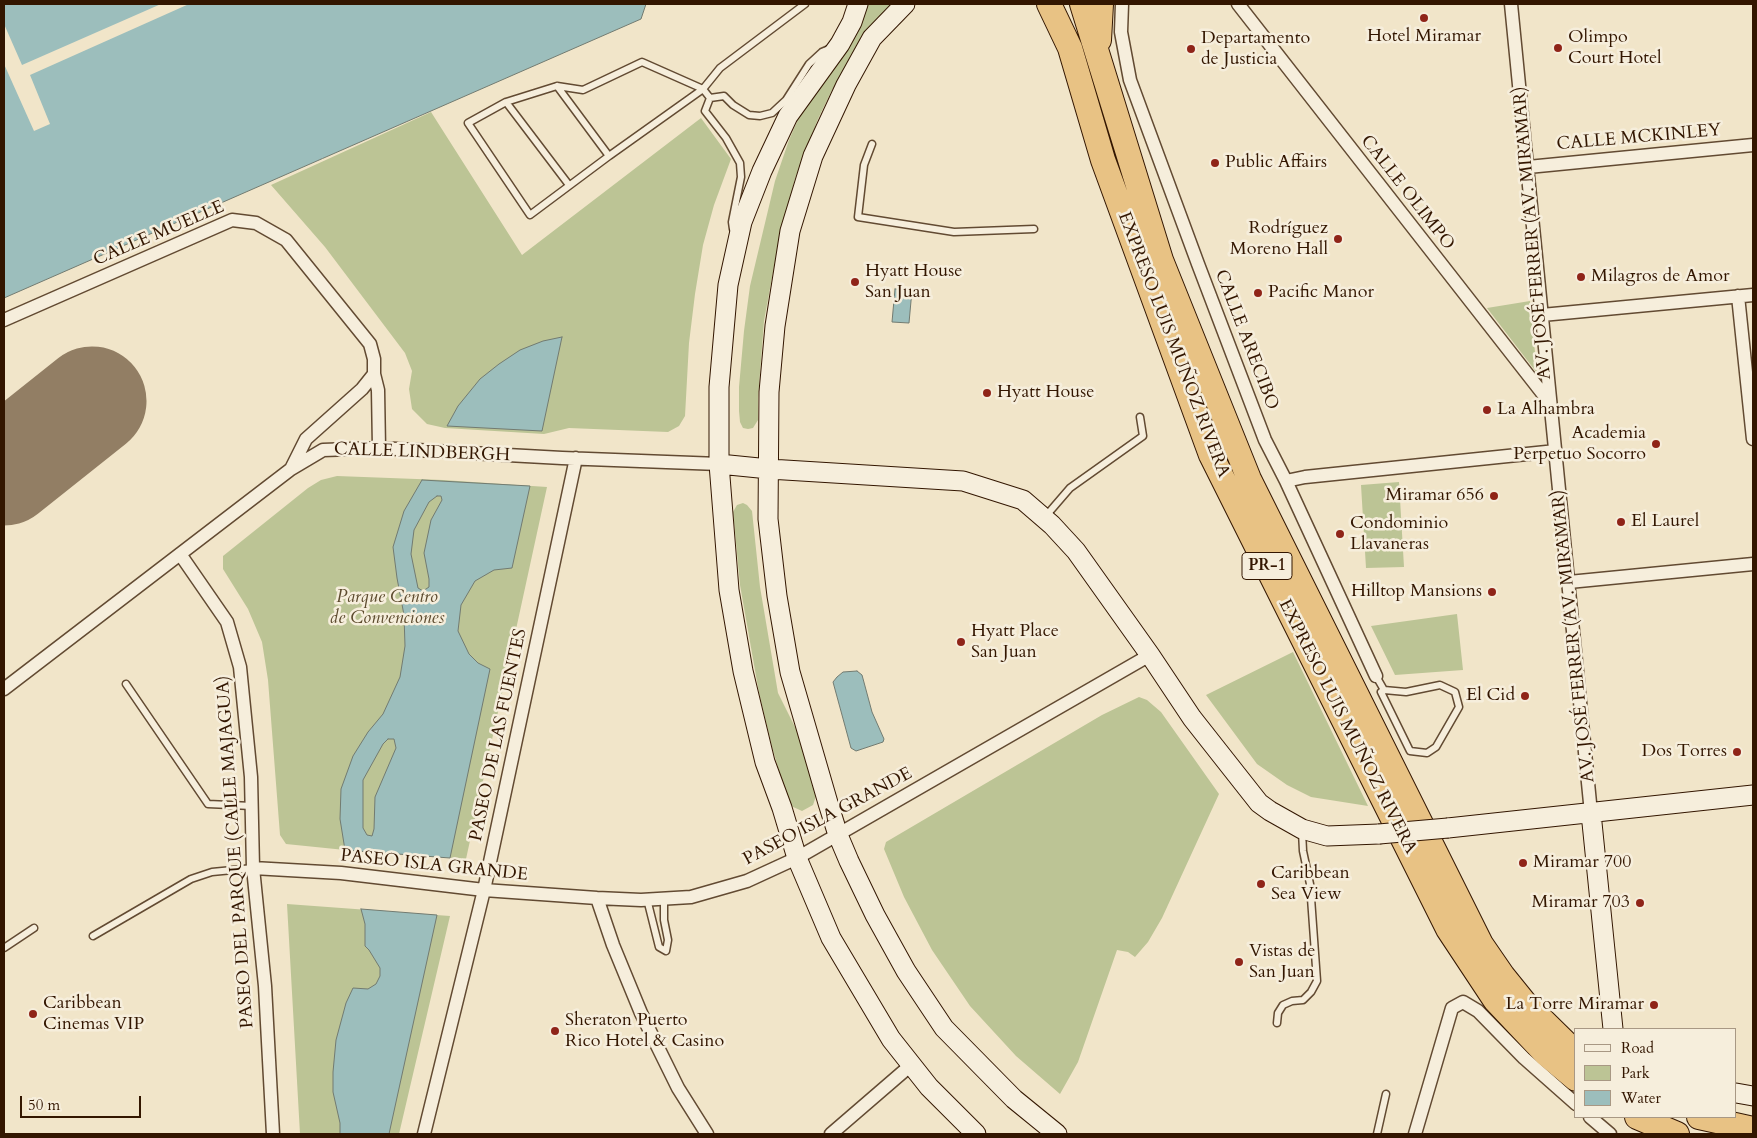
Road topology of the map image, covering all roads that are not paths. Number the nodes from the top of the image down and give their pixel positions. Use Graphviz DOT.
graph roads {
  1 [pos="805,4"];
  2 [pos="858,4"];
  3 [pos="905,4"];
  4 [pos="1049,4"];
  5 [pos="1082,4"];
  6 [pos="1101,4"];
  7 [pos="1122,4"];
  8 [pos="1238,4"];
  9 [pos="1511,4"];
  10 [pos="840,44"];
  11 [pos="1099,62"];
  12 [pos="557,86"];
  13 [pos="703,89"];
  14 [pos="710,98"];
  15 [pos="506,102"];
  16 [pos="872,144"];
  17 [pos="1753,145"];
  18 [pos="609,156"];
  19 [pos="1528,167"];
  20 [pos="569,185"];
  21 [pos="1034,229"];
  22 [pos="736,246"];
  23 [pos="1753,295"];
  24 [pos="1738,296"];
  25 [pos="1542,315"];
  26 [pos="4,320"];
  27 [pos="374,374"];
  28 [pos="1550,403"];
  29 [pos="1140,417"];
  30 [pos="1753,439"];
  31 [pos="378,448"];
  32 [pos="1556,451"];
  33 [pos="576,458"];
  34 [pos="719,464"];
  35 [pos="291,469"];
  36 [pos="769,469"];
  37 [pos="1286,481"];
  38 [pos="1044,518"];
  39 [pos="180,554"];
  40 [pos="1753,564"];
  41 [pos="1569,582"];
  42 [pos="1150,654"];
  43 [pos="1376,676"];
  44 [pos="126,684"];
  45 [pos="4,689"];
  46 [pos="1384,690"];
  47 [pos="1753,795"];
  48 [pos="252,806"];
  49 [pos="1591,812"];
  50 [pos="1302,829"];
  51 [pos="838,835"];
  52 [pos="797,858"];
  53 [pos="253,868"];
  54 [pos="484,890"];
  55 [pos="598,898"];
  56 [pos="664,898"];
  57 [pos="647,899"];
  58 [pos="34,928"];
  59 [pos="93,936"];
  60 [pos="4,948"];
  61 [pos="1277,1022"];
  62 [pos="1613,1028"];
  63 [pos="1574,1051"];
  64 [pos="911,1065"];
  65 [pos="1574,1077"];
  66 [pos="1737,1093"];
  67 [pos="1386,1094"];
  68 [pos="1753,1096"];
  69 [pos="1574,1102"];
  70 [pos="1591,1118"];
  71 [pos="1639,1118"];
  72 [pos="1704,1118"];
  73 [pos="1753,1129"];
  74 [pos="1607,1132"];
  75 [pos="273,1134"];
  76 [pos="424,1134"];
  77 [pos="707,1134"];
  78 [pos="832,1134"];
  79 [pos="976,1134"];
  80 [pos="1057,1134"];
  81 [pos="1377,1134"];
  82 [pos="1415,1134"];
  83 [pos="1677,1134"];
  1 -- 13 [label="lane"];
  2 -- 10 [label="main road"];
  3 -- 36 [label="main road"];
  4 -- 65 [label="highway, EXPRESO LUIS MUÑOZ RIVERA / PR-1"];
  5 -- 11 [label="highway, EXPRESO LUIS MUÑOZ RIVERA / PR-1"];
  6 -- 11 [label="highway"];
  7 -- 37 [label="street, CALLE ARECIBO"];
  8 -- 28 [label="street, CALLE OLIMPO"];
  9 -- 19 [label="street, AV. JOSÉ FERRER (AV. MIRAMAR)"];
  10 -- 14 [label="lane"];
  10 -- 22 [label="main road"];
  11 -- 63 [label="highway, EXPRESO LUIS MUÑOZ RIVERA / PR-1"];
  12 -- 13 [label="lane"];
  12 -- 15 [label="lane"];
  12 -- 18 [label="lane"];
  13 -- 14 [label="lane"];
  13 -- 18 [label="lane"];
  14 -- 22 [label="lane"];
  15 -- 20 [label="lane"];
  15 -- 20 [label="lane"];
  16 -- 21 [label="lane"];
  17 -- 19 [label="street, CALLE MCKINLEY"];
  18 -- 20 [label="lane"];
  19 -- 25 [label="street, AV. JOSÉ FERRER (AV. MIRAMAR)"];
  22 -- 34 [label="main road"];
  23 -- 24 [label="street"];
  24 -- 25 [label="street"];
  24 -- 30 [label="street"];
  25 -- 28 [label="street, AV. JOSÉ FERRER (AV. MIRAMAR)"];
  26 -- 27 [label="street, CALLE MUELLE"];
  27 -- 31 [label="street, CALLE MUELLE"];
  27 -- 35 [label="street"];
  28 -- 32 [label="street, AV. JOSÉ FERRER (AV. MIRAMAR)"];
  29 -- 38 [label="lane"];
  31 -- 33 [label="street, CALLE LINDBERGH"];
  31 -- 35 [label="street, CALLE LINDBERGH"];
  32 -- 37 [label="street"];
  32 -- 41 [label="street, AV. JOSÉ FERRER (AV. MIRAMAR)"];
  33 -- 34 [label="street, CALLE LINDBERGH"];
  33 -- 54 [label="street, PASEO DE LAS FUENTES"];
  34 -- 36 [label="main road, CALLE LINDBERGH"];
  34 -- 52 [label="main road"];
  35 -- 39 [label="street, CALLE LINDBERGH"];
  36 -- 38 [label="main road, CALLE LINDBERGH"];
  36 -- 51 [label="main road"];
  37 -- 43 [label="street, CALLE ARECIBO"];
  38 -- 42 [label="main road, CALLE LINDBERGH"];
  39 -- 45 [label="street, CALLE LINDBERGH"];
  39 -- 48 [label="street, PASEO DEL PARQUE (CALLE MAJAGUA)"];
  40 -- 41 [label="street"];
  41 -- 49 [label="street, AV. JOSÉ FERRER (AV. MIRAMAR)"];
  42 -- 50 [label="main road, CALLE LINDBERGH"];
  42 -- 51 [label="street, PASEO ISLA GRANDE"];
  43 -- 46 [label="lane"];
  44 -- 48 [label="lane"];
  46 -- 46 [label="lane"];
  47 -- 49 [label="main road, CALLE LINDBERGH"];
  48 -- 53 [label="street, PASEO DEL PARQUE (CALLE MAJAGUA)"];
  49 -- 50 [label="main road, CALLE LINDBERGH, bridge"];
  49 -- 62 [label="main road, AV. JOSÉ FERRER (AV. MIRAMAR)"];
  50 -- 61 [label="lane"];
  51 -- 52 [label="street, PASEO ISLA GRANDE"];
  51 -- 80 [label="main road"];
  52 -- 56 [label="street, PASEO ISLA GRANDE"];
  52 -- 64 [label="main road"];
  53 -- 54 [label="street, PASEO ISLA GRANDE"];
  53 -- 59 [label="lane"];
  53 -- 75 [label="street, PASEO DEL PARQUE (CALLE MAJAGUA)"];
  54 -- 55 [label="street, PASEO ISLA GRANDE"];
  54 -- 76 [label="street, PASEO DE LAS FUENTES"];
  55 -- 57 [label="street, PASEO ISLA GRANDE"];
  55 -- 77 [label="street"];
  56 -- 57 [label="street, PASEO ISLA GRANDE"];
  56 -- 57 [label="lane"];
  58 -- 60 [label="lane"];
  64 -- 78 [label="street"];
  64 -- 79 [label="main road"];
  66 -- 68 [label="main road"];
  67 -- 81 [label="lane"];
  69 -- 82 [label="street"];
  70 -- 74 [label="street"];
  71 -- 83 [label="highway"];
  72 -- 73 [label="highway"];
}
